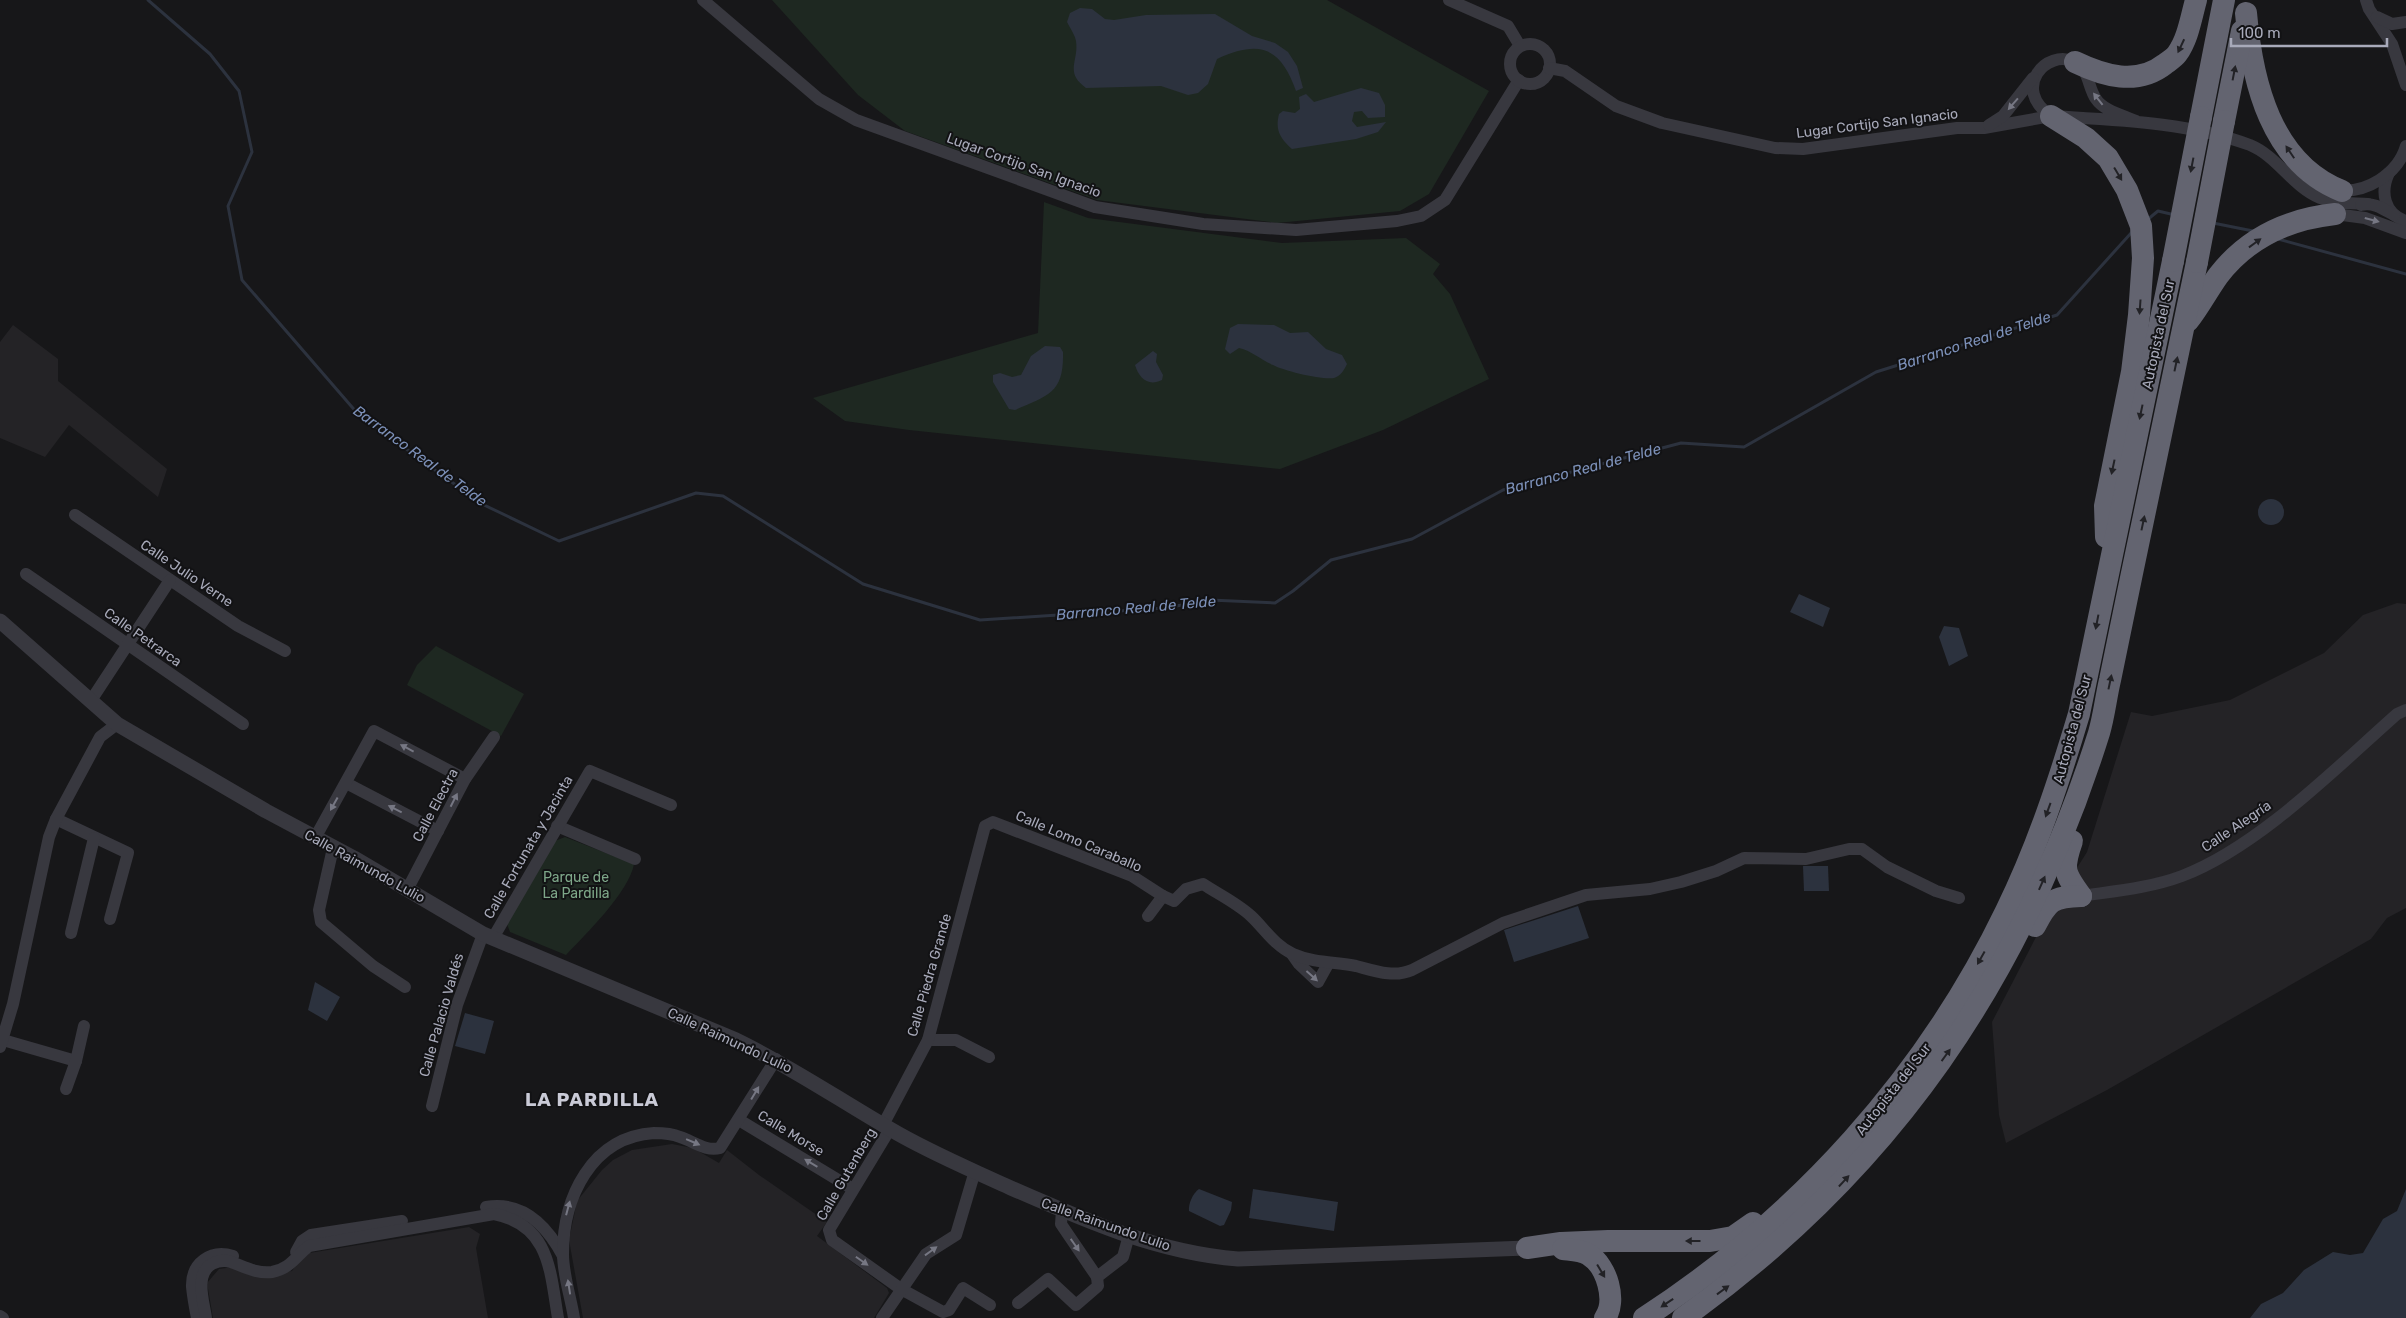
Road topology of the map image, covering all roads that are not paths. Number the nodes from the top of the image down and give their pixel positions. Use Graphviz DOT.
graph roads {
  1 [pos="702,0"];
  2 [pos="1449,0"];
  3 [pos="2196,0"];
  4 [pos="2224,0"];
  5 [pos="2366,0"];
  6 [pos="2247,6"];
  7 [pos="2373,14"];
  8 [pos="2406,22"];
  9 [pos="1520,46"];
  10 [pos="2075,62"];
  11 [pos="1549,68"];
  12 [pos="2036,74"];
  13 [pos="1519,80"];
  14 [pos="2406,85"];
  15 [pos="2051,116"];
  16 [pos="2136,121"];
  17 [pos="1984,128"];
  18 [pos="2406,146"];
  19 [pos="2397,166"];
  20 [pos="2296,180"];
  21 [pos="2342,190"];
  22 [pos="2368,204"];
  23 [pos="2328,214"];
  24 [pos="2394,215"];
  25 [pos="2406,221"];
  26 [pos="2406,233"];
  27 [pos="2183,328"];
  28 [pos="75,515"];
  29 [pos="26,574"];
  30 [pos="2107,575"];
  31 [pos="170,580"];
  32 [pos="0,621"];
  33 [pos="127,645"];
  34 [pos="285,650"];
  35 [pos="90,702"];
  36 [pos="2406,710"];
  37 [pos="117,724"];
  38 [pos="243,724"];
  39 [pos="2100,730"];
  40 [pos="494,738"];
  41 [pos="465,779"];
  42 [pos="346,783"];
  43 [pos="671,804"];
  44 [pos="56,820"];
  45 [pos="557,826"];
  46 [pos="985,826"];
  47 [pos="438,832"];
  48 [pos="94,838"];
  49 [pos="316,838"];
  50 [pos="333,848"];
  51 [pos="635,860"];
  52 [pos="407,890"];
  53 [pos="1162,896"];
  54 [pos="2081,896"];
  55 [pos="1959,898"];
  56 [pos="1148,916"];
  57 [pos="110,919"];
  58 [pos="71,933"];
  59 [pos="488,936"];
  60 [pos="1292,954"];
  61 [pos="1328,964"];
  62 [pos="2002,964"];
  63 [pos="405,987"];
  64 [pos="84,1026"];
  65 [pos="928,1040"];
  66 [pos="1,1043"];
  67 [pos="989,1057"];
  68 [pos="776,1059"];
  69 [pos="76,1061"];
  70 [pos="66,1089"];
  71 [pos="432,1106"];
  72 [pos="739,1120"];
  73 [pos="886,1127"];
  74 [pos="1860,1132"];
  75 [pos="975,1171"];
  76 [pos="853,1189"];
  77 [pos="1062,1211"];
  78 [pos="1129,1235"];
  79 [pos="1527,1248"];
  80 [pos="563,1256"];
  81 [pos="1097,1277"];
  82 [pos="901,1289"];
  83 [pos="1018,1303"];
  84 [pos="990,1305"];
  85 [pos="197,1318"];
  86 [pos="206,1318"];
  87 [pos="558,1318"];
  88 [pos="574,1318"];
  89 [pos="882,1318"];
  90 [pos="1605,1318"];
  91 [pos="1644,1318"];
  92 [pos="1683,1318"];
  1 -- 13 [label="street, Lugar Cortijo San Ignacio"];
  2 -- 9 [label="street"];
  3 -- 10 [label="highway, one-way"];
  4 -- 30 [label="highway, Autopista del Sur, one-way, bridge"];
  5 -- 7 [label="street"];
  21 -- 6 [label="highway, one-way"];
  27 -- 6 [label="highway, Autopista del Sur, one-way, bridge"];
  7 -- 8 [label="street"];
  7 -- 14 [label="street"];
  9 -- 11 [label="street"];
  9 -- 13 [label="street"];
  10 -- 12 [label="street"];
  16 -- 10 [label="street, one-way"];
  11 -- 13 [label="street"];
  11 -- 17 [label="street, Lugar Cortijo San Ignacio"];
  12 -- 15 [label="street"];
  12 -- 17 [label="street, one-way"];
  15 -- 16 [label="street, Lugar Cortijo San Ignacio"];
  15 -- 17 [label="street, Lugar Cortijo San Ignacio"];
  15 -- 30 [label="highway, one-way"];
  16 -- 20 [label="street"];
  18 -- 19 [label="street"];
  19 -- 21 [label="street"];
  19 -- 24 [label="street"];
  20 -- 21 [label="street"];
  20 -- 22 [label="street"];
  22 -- 23 [label="street"];
  22 -- 24 [label="street"];
  23 -- 26 [label="street, one-way"];
  27 -- 23 [label="highway, one-way"];
  24 -- 25 [label="street"];
  39 -- 27 [label="highway, Autopista del Sur, one-way"];
  28 -- 31 [label="street, Calle Julio Verne"];
  29 -- 33 [label="street, Calle Petrarca"];
  30 -- 74 [label="highway, Autopista del Sur, one-way"];
  31 -- 33 [label="street"];
  31 -- 34 [label="street, Calle Julio Verne"];
  32 -- 35 [label="street, Calle Raimundo Lulio"];
  33 -- 35 [label="street"];
  33 -- 38 [label="street, Calle Petrarca"];
  35 -- 37 [label="street, Calle Raimundo Lulio"];
  36 -- 54 [label="street, Calle Alegría"];
  37 -- 44 [label="street"];
  37 -- 49 [label="street, Calle Raimundo Lulio"];
  39 -- 54 [label="highway"];
  62 -- 39 [label="highway, Autopista del Sur, one-way"];
  40 -- 41 [label="street, Calle Electra"];
  41 -- 42 [label="street, one-way"];
  47 -- 41 [label="street, Calle Electra, one-way"];
  47 -- 42 [label="street, one-way"];
  42 -- 49 [label="street, one-way"];
  43 -- 45 [label="street, Calle Fortunata y Jacinta"];
  44 -- 48 [label="street"];
  44 -- 66 [label="street"];
  45 -- 51 [label="street"];
  45 -- 59 [label="street, Calle Fortunata y Jacinta"];
  46 -- 53 [label="street, Calle Lomo Caraballo"];
  46 -- 65 [label="street, Calle Piedra Grande"];
  47 -- 52 [label="street, Calle Electra"];
  48 -- 57 [label="street"];
  48 -- 58 [label="street"];
  49 -- 50 [label="street, Calle Raimundo Lulio"];
  50 -- 52 [label="street, Calle Raimundo Lulio"];
  50 -- 63 [label="street"];
  52 -- 59 [label="street, Calle Raimundo Lulio"];
  53 -- 56 [label="street"];
  53 -- 60 [label="street"];
  54 -- 62 [label="highway"];
  55 -- 61 [label="street"];
  59 -- 68 [label="street, Calle Raimundo Lulio"];
  59 -- 71 [label="street, Calle Palacio Valdés"];
  60 -- 61 [label="street"];
  60 -- 61 [label="street, one-way"];
  92 -- 62 [label="highway, Autopista del Sur, one-way"];
  64 -- 69 [label="street"];
  65 -- 67 [label="street"];
  65 -- 73 [label="street, Calle Piedra Grande"];
  66 -- 69 [label="street"];
  72 -- 68 [label="street, one-way"];
  68 -- 73 [label="street, Calle Raimundo Lulio"];
  69 -- 70 [label="street"];
  76 -- 72 [label="street, Calle Morse, one-way"];
  80 -- 72 [label="street, one-way"];
  73 -- 75 [label="street, Calle Raimundo Lulio"];
  73 -- 76 [label="street, Calle Gutenberg"];
  74 -- 79 [label="highway, one-way"];
  74 -- 91 [label="highway, Autopista del Sur, one-way"];
  75 -- 77 [label="street, Calle Raimundo Lulio"];
  82 -- 75 [label="street, one-way"];
  76 -- 82 [label="street, Calle Gutenberg, one-way"];
  77 -- 78 [label="street, Calle Raimundo Lulio"];
  77 -- 81 [label="street, one-way"];
  78 -- 79 [label="street, Calle Raimundo Lulio"];
  78 -- 81 [label="street"];
  79 -- 90 [label="highway, one-way"];
  80 -- 85 [label="street"];
  88 -- 80 [label="street, one-way"];
  81 -- 83 [label="street"];
  82 -- 84 [label="street"];
  82 -- 89 [label="street"];
  86 -- 87 [label="street"];
}
